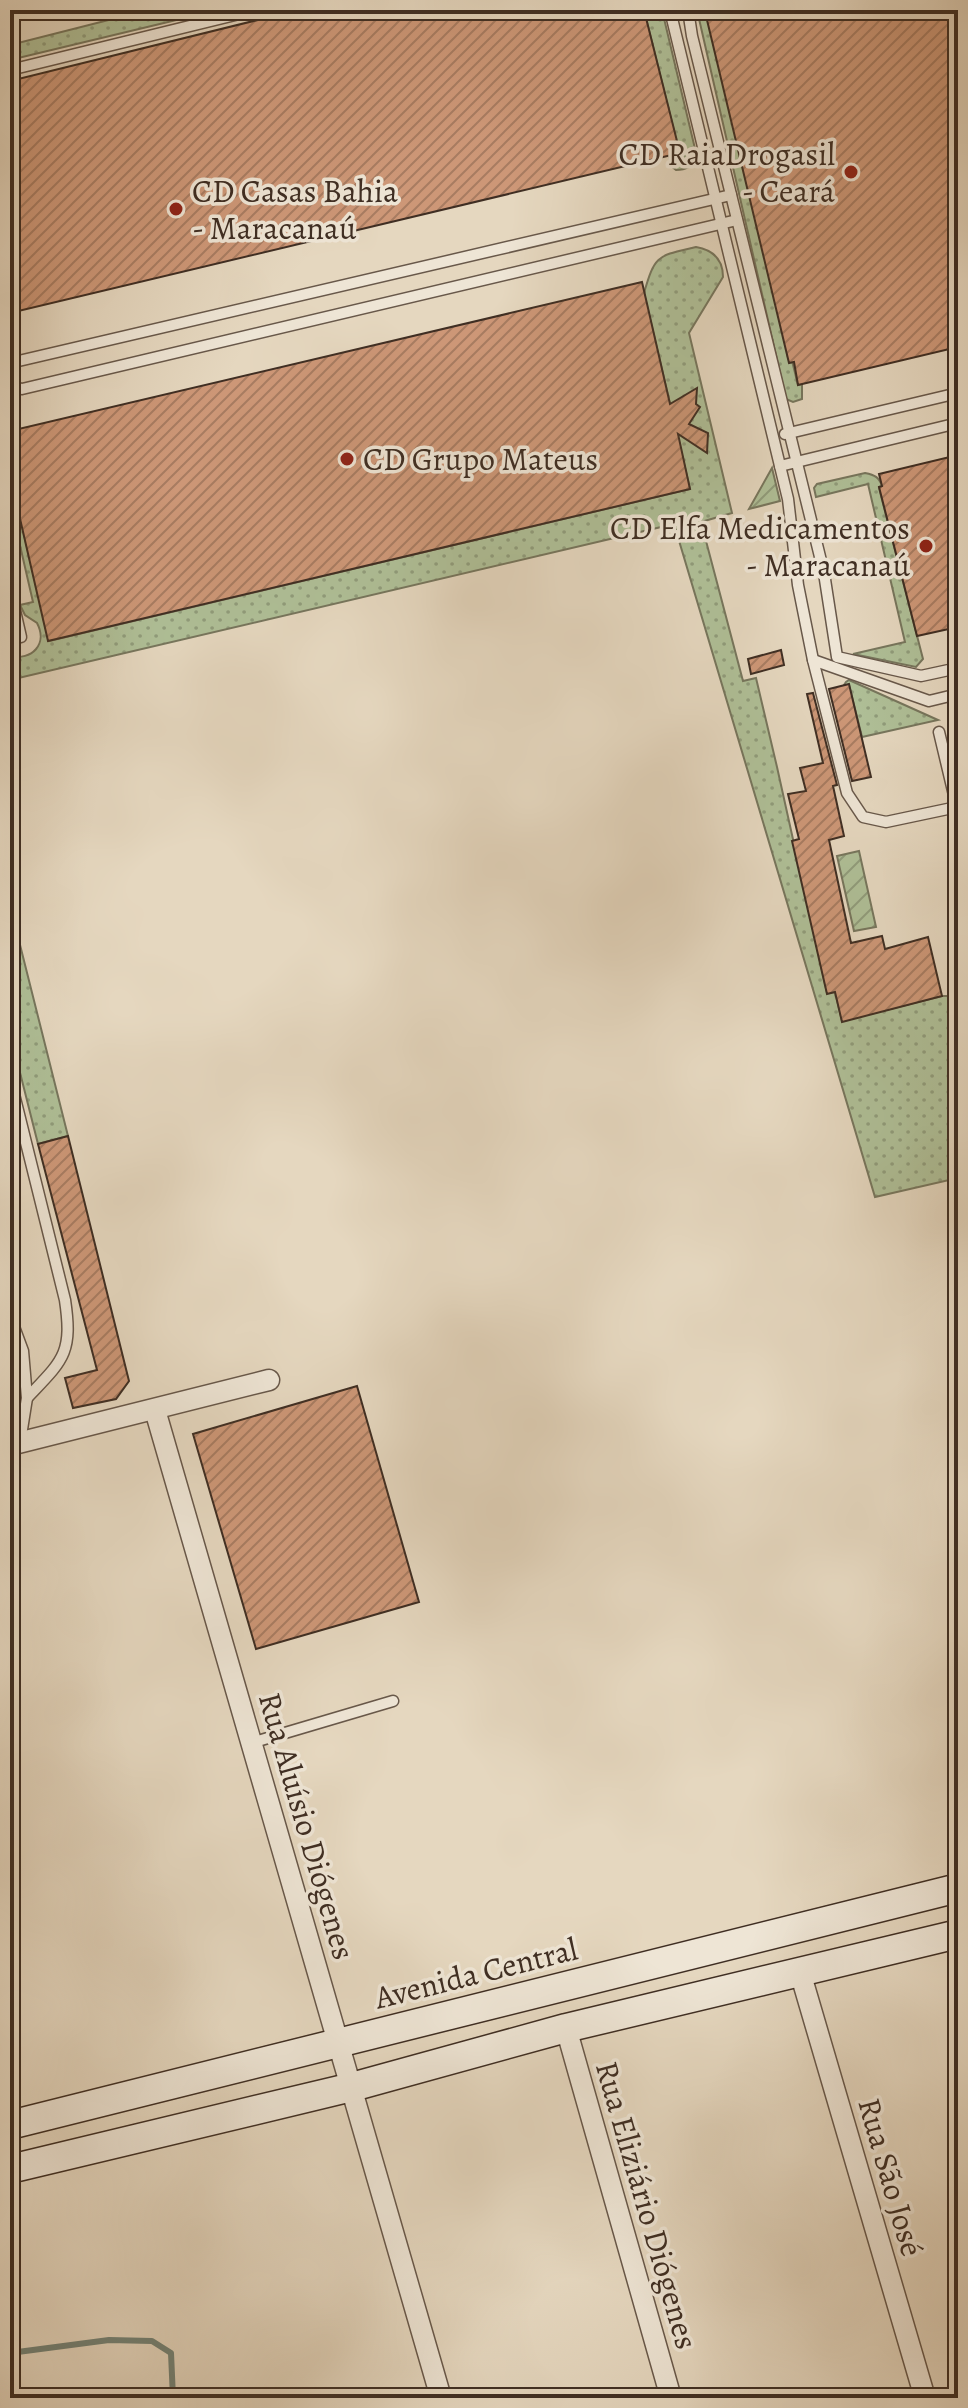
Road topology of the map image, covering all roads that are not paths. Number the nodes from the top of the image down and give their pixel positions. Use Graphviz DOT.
graph roads {
  1 [pos="255,10"];
  2 [pos="670,10"];
  3 [pos="688,10"];
  4 [pos="10,70"];
  5 [pos="731,195"];
  6 [pos="716,198"];
  7 [pos="737,220"];
  8 [pos="722,223"];
  9 [pos="10,363"];
  10 [pos="10,386"];
  11 [pos="958,393"];
  12 [pos="958,423"];
  13 [pos="790,432"];
  14 [pos="773,436"];
  15 [pos="797,462"];
  16 [pos="780,466"];
  17 [pos="10,589"];
  18 [pos="21,637"];
  19 [pos="813,660"];
  20 [pos="958,668"];
  21 [pos="958,694"];
  22 [pos="939,732"];
  23 [pos="957,810"];
  24 [pos="10,1078"];
  25 [pos="11,1322"];
  26 [pos="269,1380"];
  27 [pos="27,1398"];
  28 [pos="155,1410"];
  29 [pos="15,1443"];
  30 [pos="393,1701"];
  31 [pos="251,1743"];
  32 [pos="958,1888"];
  33 [pos="958,1934"];
  34 [pos="800,1972"];
  35 [pos="566,2028"];
  36 [pos="339,2042"];
  37 [pos="352,2087"];
  38 [pos="10,2125"];
  39 [pos="10,2169"];
  40 [pos="441,2398"];
  41 [pos="671,2398"];
  42 [pos="925,2398"];
  1 -- 4 [label="lane"];
  2 -- 6 [label="lane"];
  3 -- 5 [label="lane"];
  5 -- 6 [label="lane"];
  5 -- 7 [label="lane"];
  6 -- 8 [label="lane"];
  6 -- 9 [label="lane"];
  7 -- 8 [label="lane"];
  7 -- 13 [label="lane"];
  8 -- 10 [label="lane"];
  8 -- 14 [label="lane"];
  11 -- 13 [label="lane"];
  12 -- 15 [label="lane"];
  13 -- 14 [label="lane"];
  13 -- 15 [label="lane"];
  14 -- 16 [label="lane"];
  15 -- 16 [label="lane"];
  15 -- 20 [label="lane"];
  16 -- 19 [label="lane"];
  17 -- 18 [label="lane"];
  19 -- 21 [label="lane"];
  19 -- 23 [label="lane"];
  22 -- 23 [label="lane"];
  24 -- 27 [label="lane"];
  25 -- 27 [label="lane"];
  26 -- 28 [label="street"];
  27 -- 29 [label="lane"];
  28 -- 29 [label="street"];
  28 -- 31 [label="street, Rua Aluísio Diógenes"];
  30 -- 31 [label="lane"];
  31 -- 36 [label="street, Rua Aluísio Diógenes"];
  32 -- 36 [label="street, Avenida Central"];
  33 -- 34 [label="street"];
  34 -- 35 [label="street"];
  34 -- 42 [label="street, Rua São José"];
  35 -- 37 [label="street"];
  35 -- 41 [label="street, Rua Eliziário Diógenes"];
  36 -- 37 [label="street, Rua Aluísio Diógenes"];
  36 -- 38 [label="street, Avenida Central"];
  37 -- 39 [label="street"];
  37 -- 40 [label="street, Rua Aluísio Diógenes"];
}
